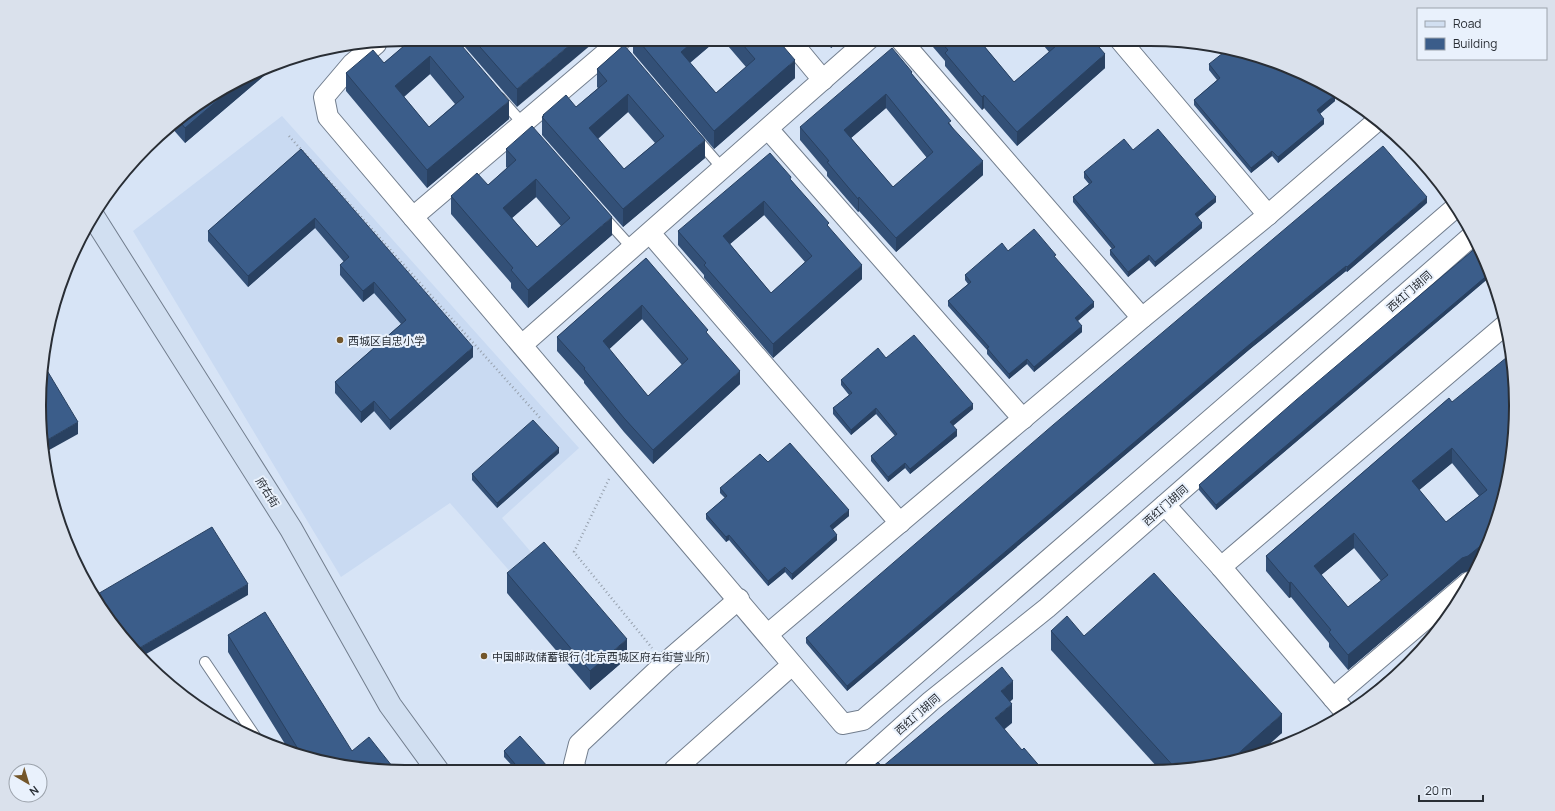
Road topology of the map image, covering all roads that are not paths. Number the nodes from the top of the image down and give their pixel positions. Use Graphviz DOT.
graph roads {
  1 [pos="614,46"];
  2 [pos="794,46"];
  3 [pos="862,46"];
  4 [pos="905,46"];
  5 [pos="1125,46"];
  6 [pos="371,48"];
  7 [pos="823,80"];
  8 [pos="493,90"];
  9 [pos="1373,124"];
  10 [pos="528,129"];
  11 [pos="768,129"];
  12 [pos="692,133"];
  13 [pos="722,168"];
  14 [pos="596,207"];
  15 [pos="1451,211"];
  16 [pos="1268,215"];
  17 [pos="413,217"];
  18 [pos="97,222"];
  19 [pos="650,233"];
  20 [pos="1468,239"];
  21 [pos="632,248"];
  22 [pos="1142,318"];
  23 [pos="1501,329"];
  24 [pos="522,345"];
  25 [pos="1023,419"];
  26 [pos="1165,505"];
  27 [pos="900,523"];
  28 [pos="1220,567"];
  29 [pos="1453,597"];
  30 [pos="739,599"];
  31 [pos="768,634"];
  32 [pos="205,662"];
  33 [pos="792,665"];
  34 [pos="1339,705"];
  35 [pos="251,730"];
  36 [pos="434,765"];
  37 [pos="574,765"];
  38 [pos="680,765"];
  39 [pos="860,765"];
  1 -- 10 [label="street"];
  2 -- 7 [label="street"];
  3 -- 7 [label="street"];
  4 -- 22 [label="street"];
  5 -- 16 [label="street"];
  6 -- 17 [label="street"];
  7 -- 11 [label="street"];
  8 -- 10 [label="lane"];
  9 -- 16 [label="street"];
  10 -- 17 [label="street"];
  11 -- 13 [label="street"];
  11 -- 25 [label="street"];
  12 -- 13 [label="lane"];
  13 -- 19 [label="street"];
  14 -- 21 [label="lane"];
  15 -- 33 [label="street"];
  16 -- 22 [label="street"];
  17 -- 24 [label="street"];
  18 -- 36 [label="main road, 府右街"];
  19 -- 21 [label="street"];
  19 -- 27 [label="street"];
  20 -- 26 [label="street, 西红门胡同"];
  21 -- 24 [label="street"];
  22 -- 25 [label="street"];
  23 -- 28 [label="street"];
  24 -- 30 [label="street"];
  25 -- 27 [label="street"];
  26 -- 28 [label="street"];
  26 -- 39 [label="street, 西红门胡同"];
  27 -- 31 [label="street"];
  28 -- 34 [label="street"];
  29 -- 34 [label="street"];
  30 -- 31 [label="street"];
  30 -- 37 [label="street"];
  31 -- 33 [label="street"];
  32 -- 35 [label="lane"];
  33 -- 38 [label="street"];
}
